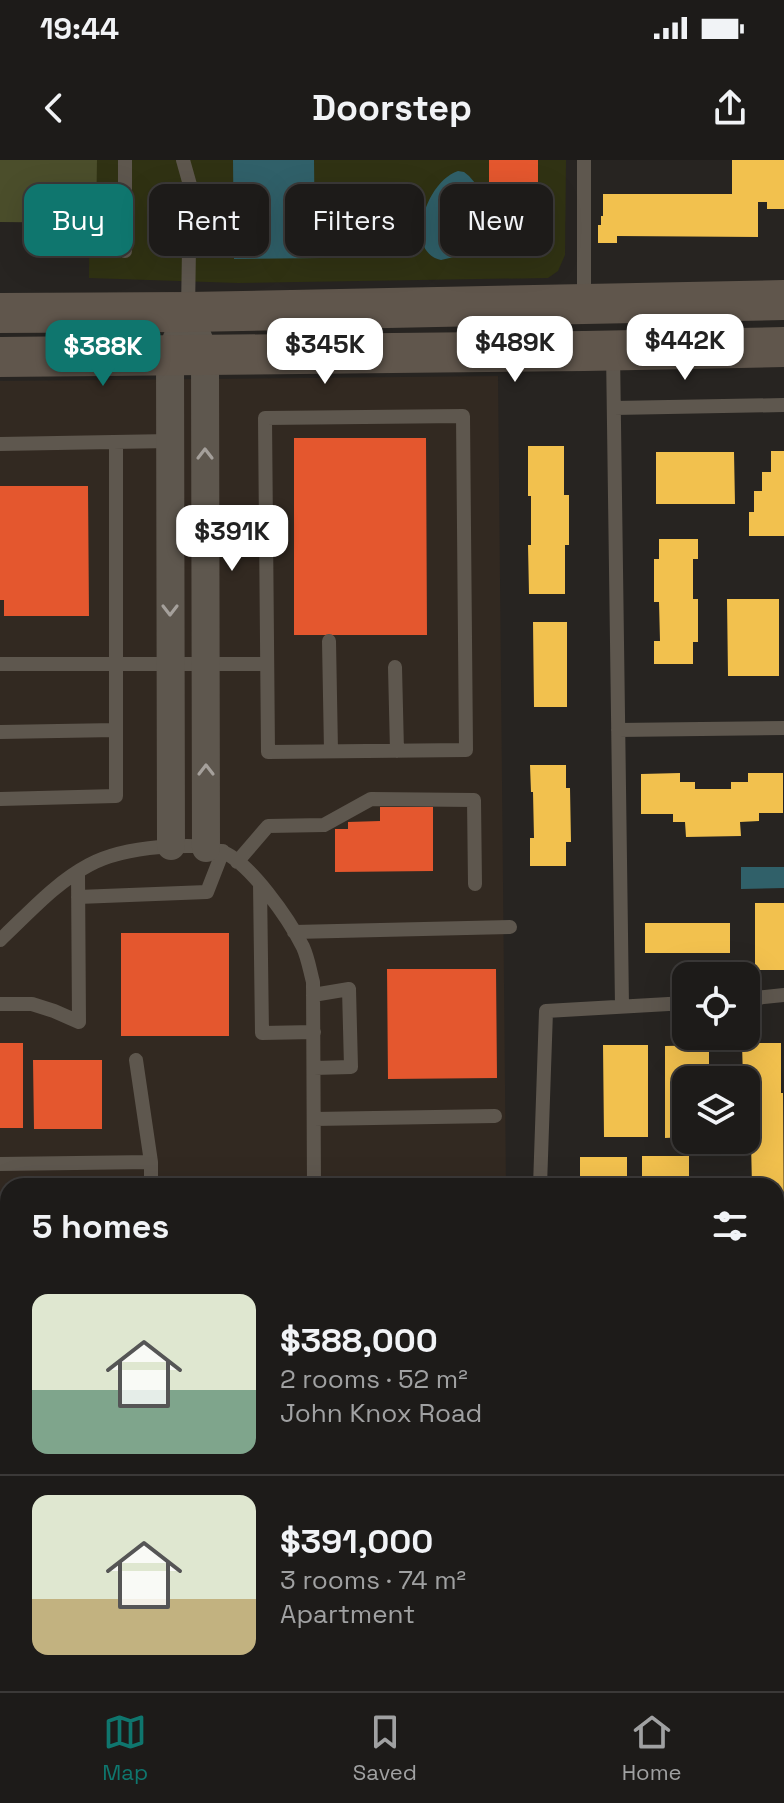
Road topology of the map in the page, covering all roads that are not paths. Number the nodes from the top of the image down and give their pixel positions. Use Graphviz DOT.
graph roads {
  1 [pos="125,160"];
  2 [pos="183,160"];
  3 [pos="584,160"];
  4 [pos="125,184"];
  5 [pos="784,300"];
  6 [pos="598,304"];
  7 [pos="188,312"];
  8 [pos="0,313"];
  9 [pos="784,347"];
  10 [pos="599,351"];
  11 [pos="187,356"];
  12 [pos="0,357"];
  13 [pos="784,405"];
  14 [pos="614,408"];
  15 [pos="170,441"];
  16 [pos="116,442"];
  17 [pos="0,444"];
  18 [pos="329,641"];
  19 [pos="0,664"];
  20 [pos="116,664"];
  21 [pos="171,664"];
  22 [pos="206,664"];
  23 [pos="267,664"];
  24 [pos="395,667"];
  25 [pos="784,728"];
  26 [pos="116,730"];
  27 [pos="618,730"];
  28 [pos="0,732"];
  29 [pos="331,751"];
  30 [pos="397,751"];
  31 [pos="0,799"];
  32 [pos="171,846"];
  33 [pos="215,850"];
  34 [pos="237,862"];
  35 [pos="78,873"];
  36 [pos="260,884"];
  37 [pos="475,884"];
  38 [pos="78,897"];
  39 [pos="510,927"];
  40 [pos="294,932"];
  41 [pos="0,940"];
  42 [pos="313,995"];
  43 [pos="784,995"];
  44 [pos="760,998"];
  45 [pos="0,1004"];
  46 [pos="672,1004"];
  47 [pos="622,1006"];
  48 [pos="314,1032"];
  49 [pos="136,1060"];
  50 [pos="314,1068"];
  51 [pos="495,1116"];
  52 [pos="314,1119"];
  53 [pos="151,1162"];
  54 [pos="0,1164"];
  55 [pos="151,1178"];
  56 [pos="314,1178"];
  57 [pos="540,1178"];
  1 -- 4 [label="lane"];
  2 -- 7 [label="lane"];
  3 -- 6 [label="lane"];
  5 -- 6 [label="main road"];
  6 -- 7 [label="main road"];
  6 -- 10 [label="main road"];
  7 -- 8 [label="main road"];
  7 -- 11 [label="street"];
  9 -- 10 [label="main road"];
  10 -- 11 [label="main road"];
  10 -- 14 [label="lane"];
  11 -- 12 [label="main road"];
  11 -- 15 [label="street"];
  22 -- 11 [label="street, one-way"];
  13 -- 14 [label="lane"];
  14 -- 27 [label="lane"];
  15 -- 16 [label="lane"];
  15 -- 21 [label="street, one-way"];
  16 -- 17 [label="lane"];
  16 -- 20 [label="lane"];
  18 -- 29 [label="lane"];
  19 -- 20 [label="lane"];
  20 -- 21 [label="lane"];
  20 -- 26 [label="lane"];
  21 -- 22 [label="lane"];
  21 -- 32 [label="street"];
  22 -- 23 [label="lane"];
  33 -- 22 [label="street, one-way"];
  23 -- 29 [label="lane"];
  23 -- 30 [label="lane"];
  24 -- 30 [label="lane"];
  25 -- 27 [label="lane"];
  26 -- 28 [label="lane"];
  26 -- 31 [label="lane"];
  27 -- 47 [label="lane"];
  29 -- 30 [label="lane"];
  32 -- 33 [label="lane"];
  32 -- 35 [label="lane"];
  33 -- 34 [label="lane"];
  33 -- 38 [label="lane"];
  34 -- 36 [label="lane"];
  34 -- 37 [label="lane"];
  35 -- 38 [label="lane"];
  35 -- 41 [label="lane"];
  36 -- 40 [label="lane"];
  36 -- 48 [label="lane"];
  38 -- 45 [label="lane"];
  39 -- 40 [label="lane"];
  40 -- 42 [label="lane"];
  42 -- 48 [label="lane"];
  42 -- 50 [label="lane"];
  43 -- 44 [label="lane"];
  46 -- 47 [label="lane"];
  47 -- 57 [label="lane"];
  48 -- 50 [label="lane"];
  49 -- 53 [label="lane"];
  50 -- 52 [label="lane"];
  51 -- 52 [label="lane"];
  52 -- 56 [label="lane"];
  53 -- 54 [label="lane"];
  53 -- 55 [label="lane"];
}
